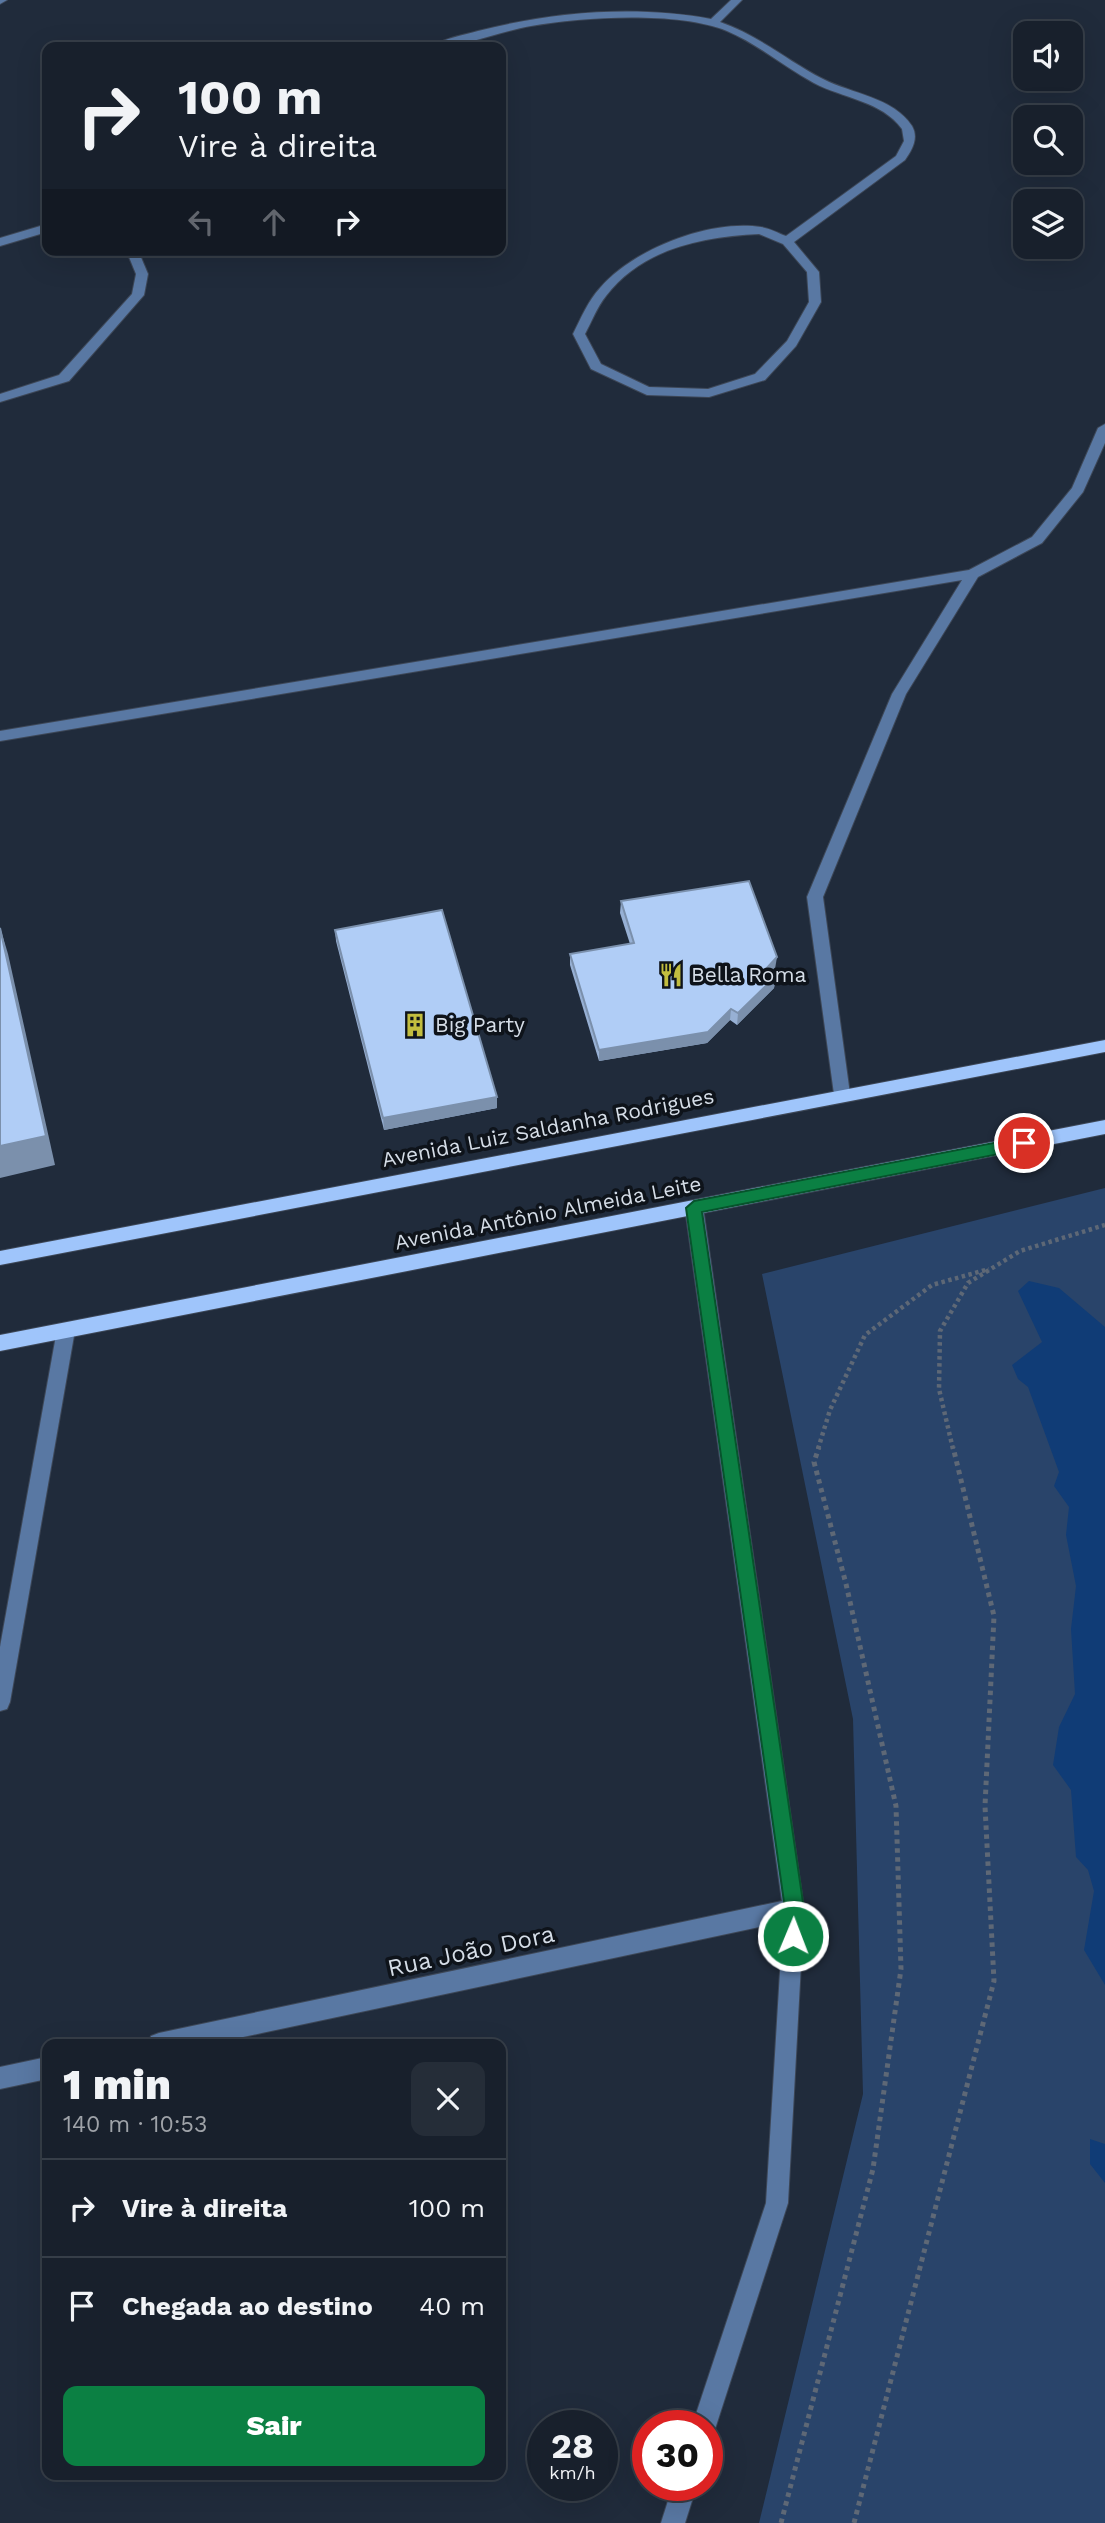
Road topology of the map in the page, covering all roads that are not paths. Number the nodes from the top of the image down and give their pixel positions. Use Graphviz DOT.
graph roads {
  1 [pos="737,0"];
  2 [pos="714,22"];
  3 [pos="456,42"];
  4 [pos="42,229"];
  5 [pos="787,241"];
  6 [pos="0,242"];
  7 [pos="134,256"];
  8 [pos="0,398"];
  9 [pos="1105,428"];
  10 [pos="973,574"];
  11 [pos="0,736"];
  12 [pos="1105,1046"];
  13 [pos="842,1094"];
  14 [pos="1105,1127"];
  15 [pos="694,1208"];
  16 [pos="0,1258"];
  17 [pos="66,1330"];
  18 [pos="0,1343"];
  19 [pos="0,1702"];
  20 [pos="794,1909"];
  21 [pos="183,2039"];
  22 [pos="42,2069"];
  23 [pos="0,2078"];
  24 [pos="709,2410"];
  25 [pos="680,2501"];
  26 [pos="673,2523"];
  1 -- 2 [label="street"];
  2 -- 3 [label="street"];
  2 -- 5 [label="street"];
  4 -- 6 [label="street"];
  5 -- 5 [label="street"];
  7 -- 8 [label="street"];
  9 -- 10 [label="street"];
  10 -- 11 [label="street"];
  10 -- 13 [label="street"];
  12 -- 13 [label="main road, Avenida Luiz Saldanha Rodrigues"];
  13 -- 16 [label="main road, Avenida Luiz Saldanha Rodrigues"];
  14 -- 15 [label="main road, Avenida Antônio Almeida Leite"];
  15 -- 17 [label="main road, Avenida Antônio Almeida Leite"];
  15 -- 20 [label="street"];
  17 -- 18 [label="main road, Avenida Antônio Almeida Leite"];
  17 -- 19 [label="street"];
  20 -- 21 [label="street, Rua João Dora"];
  20 -- 24 [label="street"];
  22 -- 23 [label="street"];
  25 -- 26 [label="street"];
}
